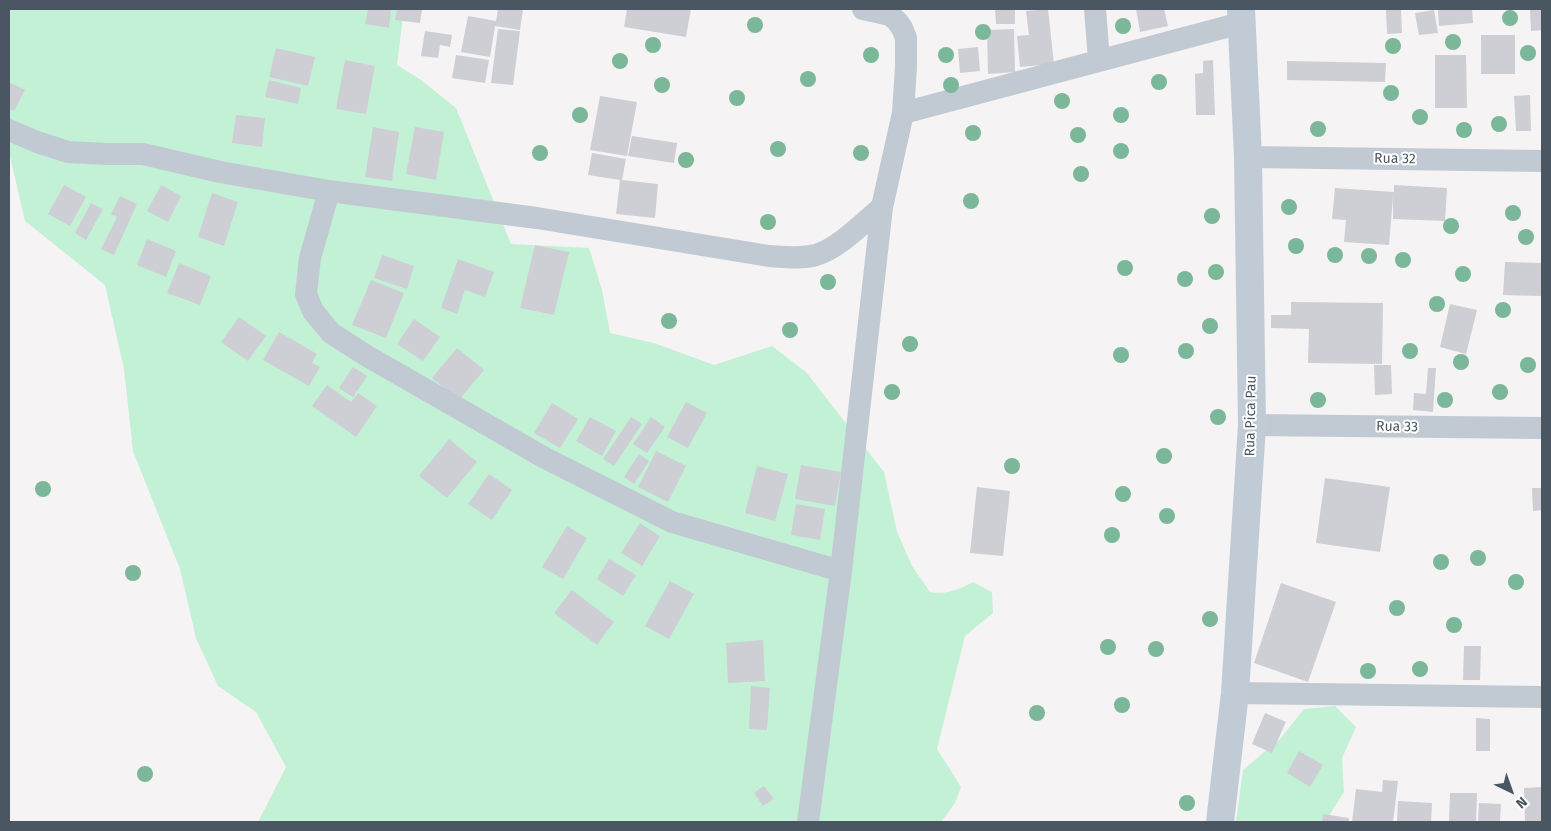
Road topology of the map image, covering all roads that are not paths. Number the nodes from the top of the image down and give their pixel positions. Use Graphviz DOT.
graph roads {
  1 [pos="863,9"];
  2 [pos="1095,9"];
  3 [pos="1241,16"];
  4 [pos="1099,60"];
  5 [pos="903,113"];
  6 [pos="9,130"];
  7 [pos="1248,157"];
  8 [pos="1542,161"];
  9 [pos="329,191"];
  10 [pos="882,207"];
  11 [pos="1252,425"];
  12 [pos="1542,428"];
  13 [pos="841,571"];
  14 [pos="1235,693"];
  15 [pos="1542,697"];
  16 [pos="808,822"];
  17 [pos="1220,822"];
  1 -- 5 [label="street"];
  2 -- 4 [label="street"];
  3 -- 4 [label="street"];
  3 -- 7 [label="street, Rua Pica Pau"];
  4 -- 5 [label="street"];
  5 -- 10 [label="street"];
  6 -- 9 [label="street"];
  7 -- 8 [label="street, Rua 32"];
  7 -- 11 [label="street, Rua Pica Pau"];
  9 -- 10 [label="street"];
  9 -- 13 [label="street"];
  10 -- 13 [label="street"];
  11 -- 12 [label="street, Rua 33"];
  11 -- 14 [label="street, Rua Pica Pau"];
  13 -- 16 [label="street"];
  14 -- 15 [label="street"];
  14 -- 17 [label="street, Rua Pica Pau"];
}
